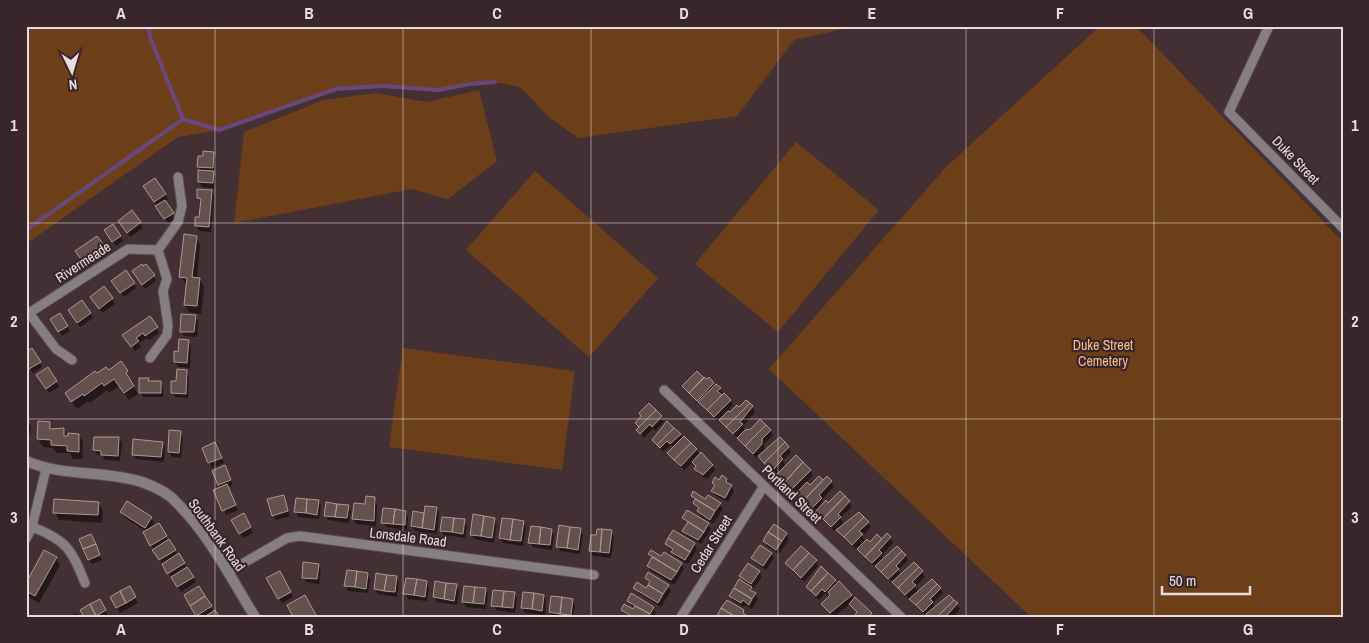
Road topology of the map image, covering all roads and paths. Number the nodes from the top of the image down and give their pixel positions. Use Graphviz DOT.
graph roads {
  1 [pos="1269,26"];
  2 [pos="178,177"];
  3 [pos="1343,228"];
  4 [pos="158,250"];
  5 [pos="28,314"];
  6 [pos="150,358"];
  7 [pos="72,360"];
  8 [pos="664,390"];
  9 [pos="26,461"];
  10 [pos="46,469"];
  11 [pos="764,486"];
  12 [pos="32,527"];
  13 [pos="26,539"];
  14 [pos="228,572"];
  15 [pos="594,575"];
  16 [pos="86,583"];
  17 [pos="255,617"];
  18 [pos="681,617"];
  19 [pos="901,617"];
  1 -- 3 [label="street, Duke Street"];
  2 -- 4 [label="street"];
  4 -- 5 [label="street, Rivermeade"];
  4 -- 6 [label="street"];
  5 -- 7 [label="street"];
  8 -- 11 [label="street, Portland Street"];
  9 -- 10 [label="street, Southbank Road"];
  10 -- 12 [label="street"];
  10 -- 14 [label="street, Southbank Road"];
  11 -- 18 [label="street, Cedar Street"];
  11 -- 19 [label="street, Portland Street"];
  12 -- 13 [label="street"];
  12 -- 16 [label="street"];
  14 -- 15 [label="street, Lonsdale Road"];
  14 -- 17 [label="street, Southbank Road"];
}
